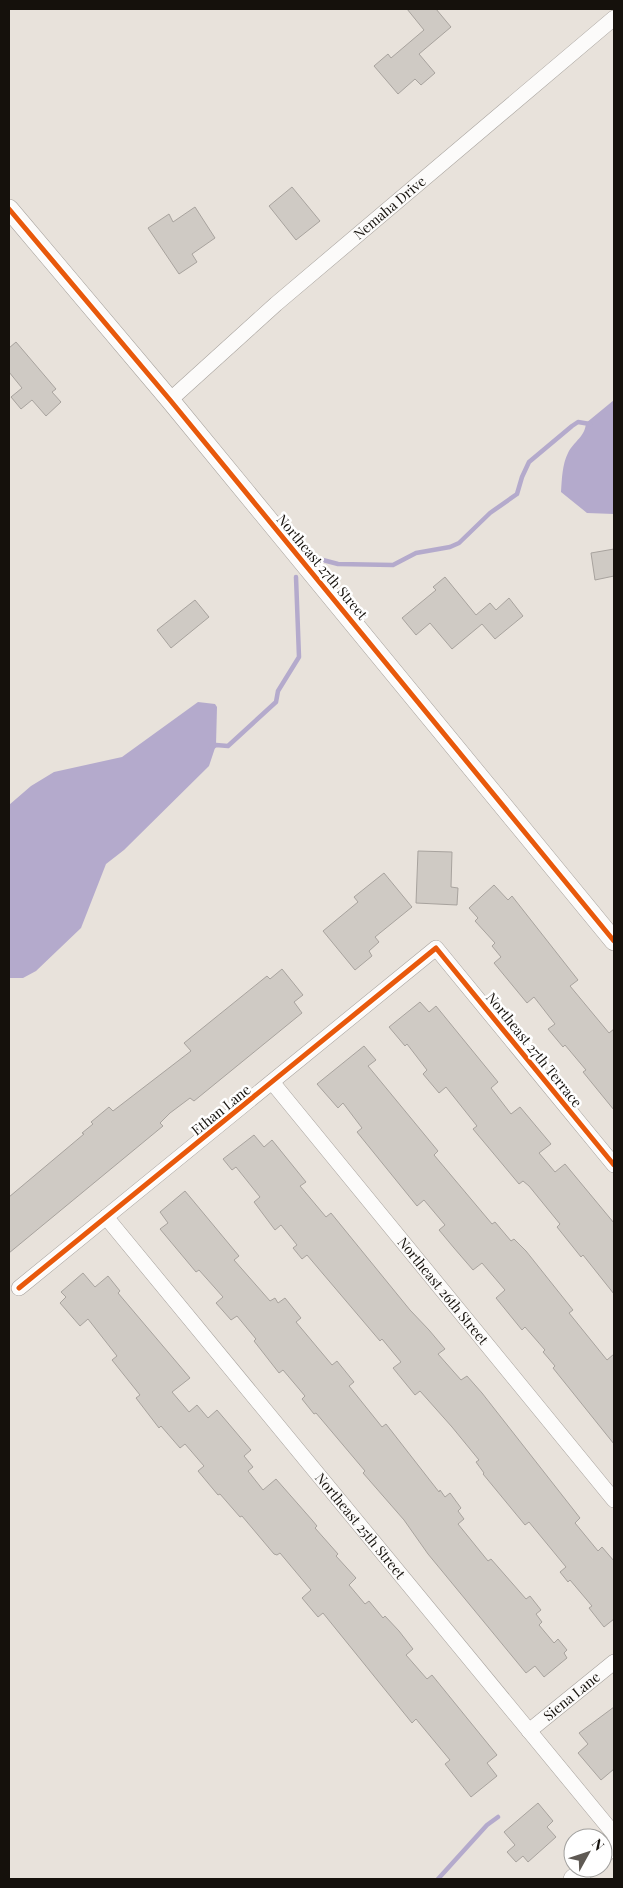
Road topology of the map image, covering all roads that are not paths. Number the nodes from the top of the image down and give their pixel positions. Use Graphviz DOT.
graph roads {
  1 [pos="614,18"];
  2 [pos="9,209"];
  3 [pos="170,400"];
  4 [pos="614,941"];
  5 [pos="436,948"];
  6 [pos="272,1082"];
  7 [pos="614,1165"];
  8 [pos="106,1217"];
  9 [pos="19,1288"];
  10 [pos="614,1500"];
  11 [pos="614,1662"];
  12 [pos="529,1731"];
  13 [pos="614,1834"];
  1 -- 3 [label="street, Nemaha Drive"];
  2 -- 3 [label="street, Northeast 27th Street"];
  3 -- 4 [label="street, Northeast 27th Street"];
  5 -- 6 [label="street, Ethan Lane"];
  5 -- 7 [label="street, Northeast 27th Terrace"];
  6 -- 8 [label="street, Ethan Lane"];
  6 -- 10 [label="street, Northeast 26th Street"];
  8 -- 9 [label="street, Ethan Lane"];
  8 -- 12 [label="street, Northeast 25th Street"];
  11 -- 12 [label="street, Siena Lane"];
  12 -- 13 [label="street, Northeast 25th Street"];
}
